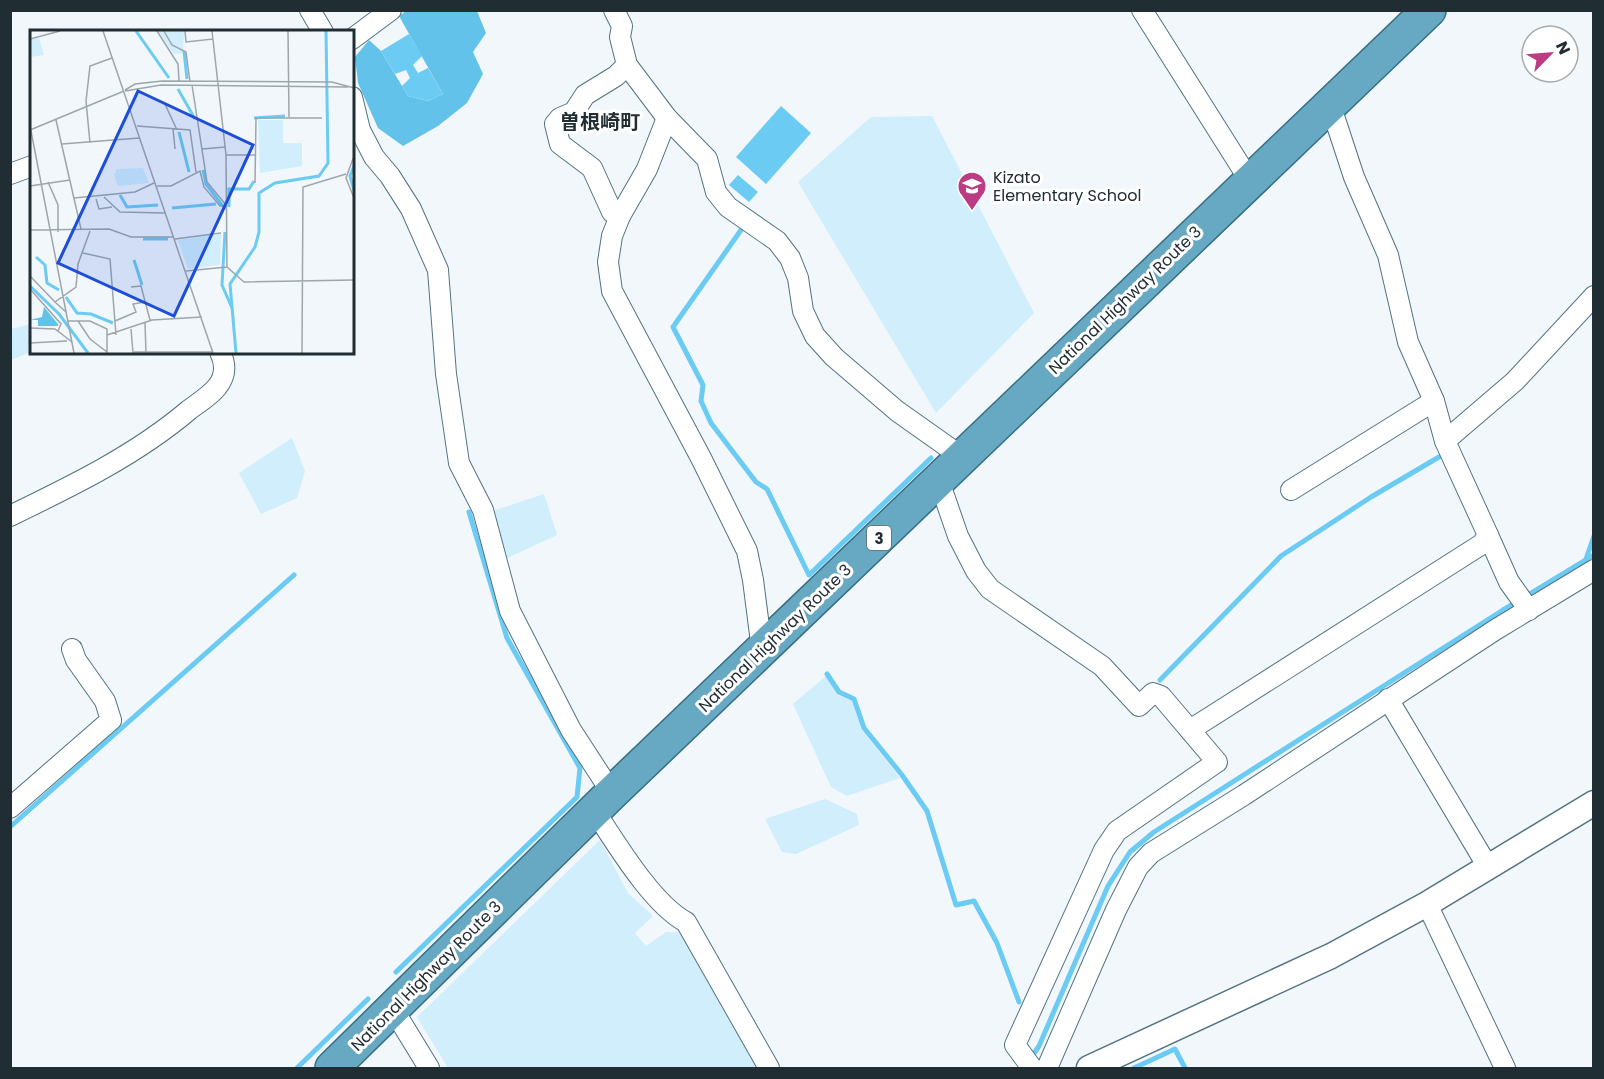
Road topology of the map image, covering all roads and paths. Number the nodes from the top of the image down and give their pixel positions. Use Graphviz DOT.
graph roads {
  1 [pos="310,10"];
  2 [pos="391,10"];
  3 [pos="614,10"];
  4 [pos="1142,10"];
  5 [pos="1429,10"];
  6 [pos="322,30"];
  7 [pos="354,38"];
  8 [pos="627,65"];
  9 [pos="1330,104"];
  10 [pos="354,114"];
  11 [pos="667,118"];
  12 [pos="356,132"];
  13 [pos="30,167"];
  14 [pos="10,174"];
  15 [pos="1250,181"];
  16 [pos="620,216"];
  17 [pos="1593,296"];
  18 [pos="221,354"];
  19 [pos="1434,401"];
  20 [pos="1445,441"];
  21 [pos="962,457"];
  22 [pos="939,481"];
  23 [pos="1291,490"];
  24 [pos="10,516"];
  25 [pos="1488,535"];
  26 [pos="1593,570"];
  27 [pos="1529,610"];
  28 [pos="72,649"];
  29 [pos="762,650"];
  30 [pos="1388,699"];
  31 [pos="1190,730"];
  32 [pos="603,801"];
  33 [pos="1593,803"];
  34 [pos="10,808"];
  35 [pos="1488,867"];
  36 [pos="1427,904"];
  37 [pos="393,1009"];
  38 [pos="332,1068"];
  39 [pos="429,1068"];
  40 [pos="769,1068"];
  41 [pos="1032,1068"];
  42 [pos="1047,1068"];
  43 [pos="1089,1068"];
  44 [pos="1504,1068"];
  1 -- 6 [label="street"];
  2 -- 7 [label="street"];
  3 -- 8 [label="street"];
  4 -- 15 [label="street"];
  5 -- 9 [label="highway, National Highway Route 3 / 3"];
  8 -- 11 [label="street"];
  8 -- 16 [label="street"];
  9 -- 15 [label="highway, National Highway Route 3 / 3"];
  9 -- 19 [label="street"];
  10 -- 12 [label="street"];
  11 -- 16 [label="street"];
  11 -- 21 [label="street"];
  12 -- 32 [label="street"];
  13 -- 14 [label="street"];
  15 -- 21 [label="highway, National Highway Route 3 / 3"];
  16 -- 29 [label="street"];
  17 -- 20 [label="street"];
  18 -- 24 [label="street"];
  19 -- 20 [label="street"];
  19 -- 23 [label="street"];
  20 -- 25 [label="street"];
  21 -- 22 [label="highway, National Highway Route 3 / 3"];
  22 -- 29 [label="highway, National Highway Route 3 / 3"];
  22 -- 31 [label="street"];
  25 -- 27 [label="street"];
  25 -- 31 [label="street"];
  26 -- 27 [label="street"];
  27 -- 30 [label="street"];
  28 -- 34 [label="street"];
  29 -- 32 [label="highway, National Highway Route 3 / 3"];
  30 -- 35 [label="street"];
  30 -- 42 [label="street"];
  31 -- 41 [label="street"];
  32 -- 37 [label="highway, National Highway Route 3 / 3"];
  32 -- 40 [label="street"];
  33 -- 35 [label="street"];
  35 -- 36 [label="street"];
  36 -- 43 [label="street"];
  36 -- 44 [label="street"];
  37 -- 38 [label="highway, National Highway Route 3 / 3"];
  37 -- 39 [label="street"];
}
